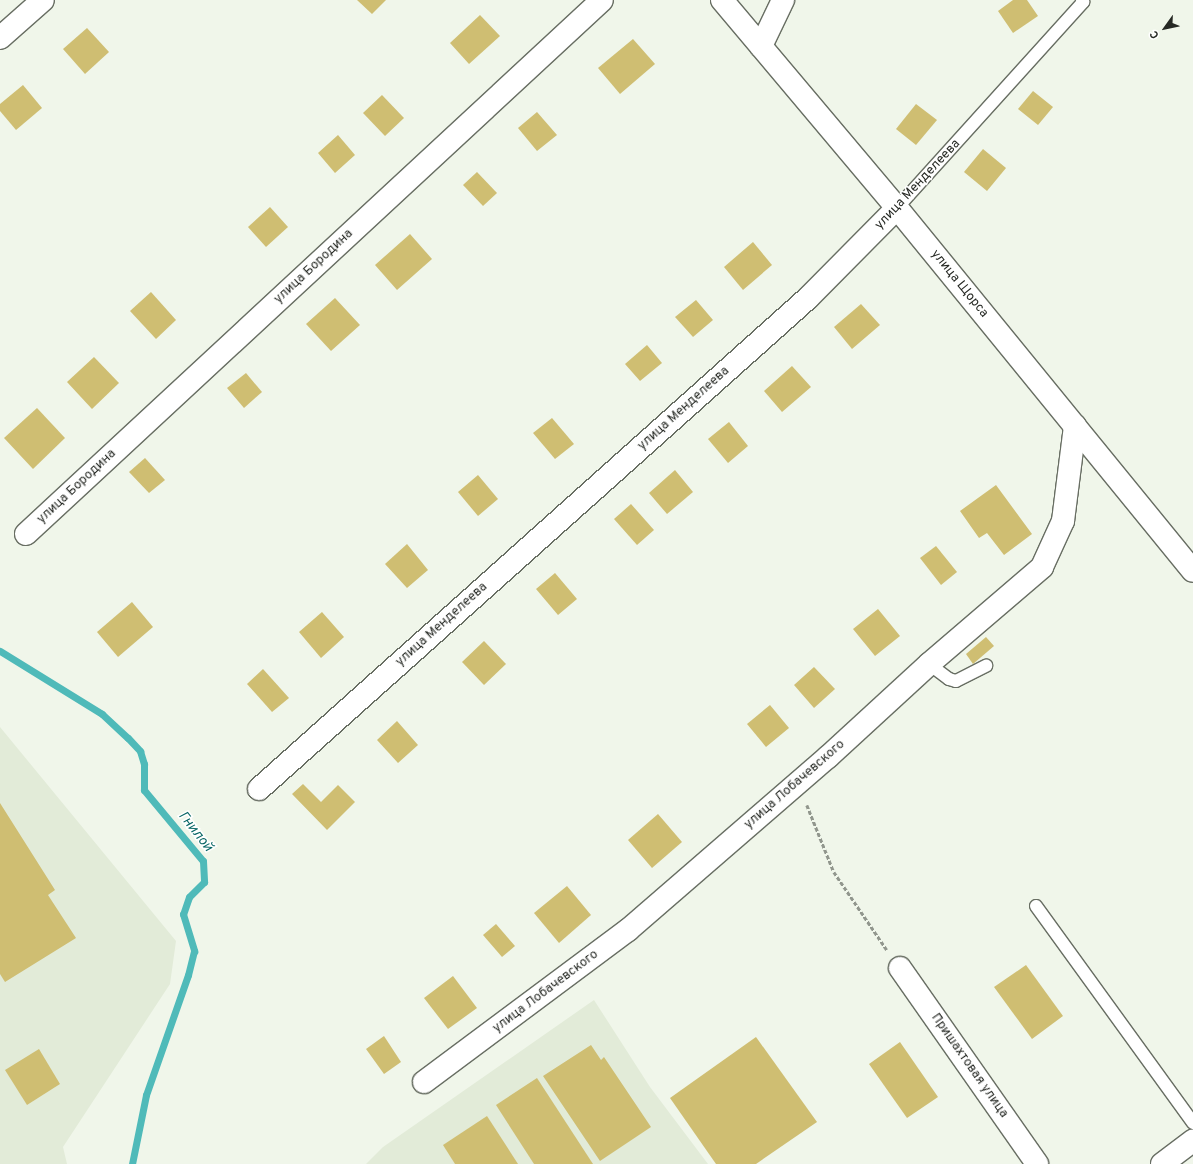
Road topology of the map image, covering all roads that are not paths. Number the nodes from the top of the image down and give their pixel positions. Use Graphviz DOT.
graph roads {
  1 [pos="44,0"];
  2 [pos="602,0"];
  3 [pos="722,0"];
  4 [pos="783,0"];
  5 [pos="1082,1"];
  6 [pos="0,38"];
  7 [pos="761,46"];
  8 [pos="897,208"];
  9 [pos="1075,426"];
  10 [pos="26,534"];
  11 [pos="1193,571"];
  12 [pos="929,664"];
  13 [pos="986,666"];
  14 [pos="259,789"];
  15 [pos="1036,906"];
  16 [pos="900,968"];
  17 [pos="424,1082"];
  18 [pos="1193,1123"];
  19 [pos="1193,1141"];
  20 [pos="1037,1164"];
  21 [pos="1162,1164"];
  1 -- 6 [label="street"];
  2 -- 10 [label="street, улица Бородина"];
  3 -- 7 [label="street, улица Щорса"];
  4 -- 7 [label="street"];
  5 -- 8 [label="lane, улица Менделеева"];
  7 -- 8 [label="street, улица Щорса"];
  8 -- 9 [label="street, улица Щорса"];
  8 -- 14 [label="street, улица Менделеева"];
  9 -- 11 [label="street, улица Щорса"];
  9 -- 12 [label="street, улица Лобачевского"];
  12 -- 13 [label="lane"];
  12 -- 17 [label="street, улица Лобачевского"];
  15 -- 18 [label="lane"];
  16 -- 20 [label="street, Пришахтовая улица"];
  19 -- 21 [label="street"];
}
